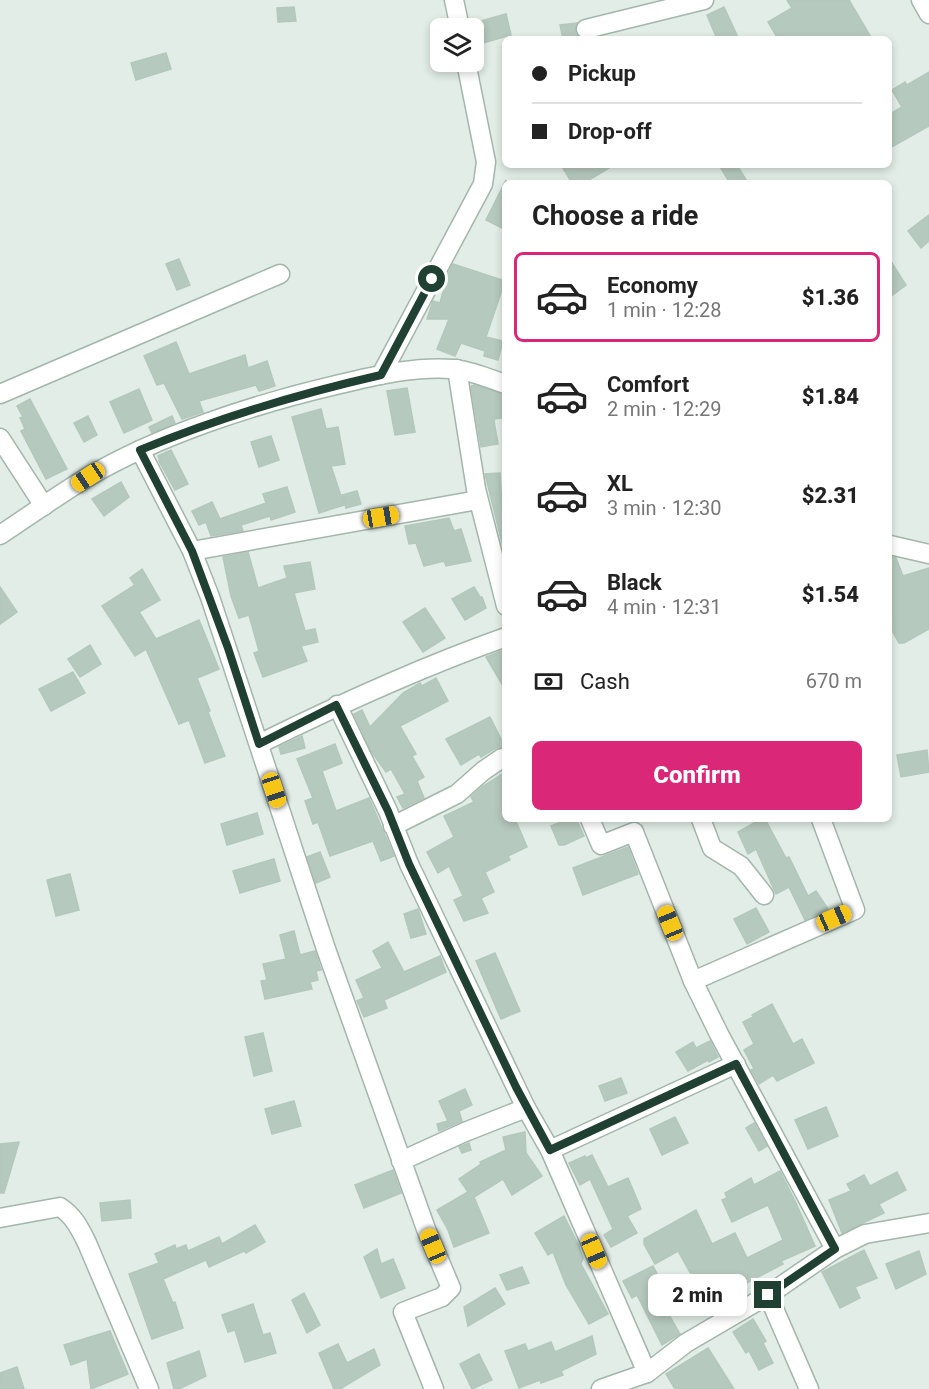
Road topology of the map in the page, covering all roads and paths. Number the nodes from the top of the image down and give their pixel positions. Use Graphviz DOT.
graph roads {
  1 [pos="454,0"];
  2 [pos="704,0"];
  3 [pos="921,0"];
  4 [pos="684,2"];
  5 [pos="929,14"];
  6 [pos="458,18"];
  7 [pos="586,29"];
  8 [pos="468,72"];
  9 [pos="280,274"];
  10 [pos="457,369"];
  11 [pos="381,375"];
  12 [pos="502,383"];
  13 [pos="0,394"];
  14 [pos="0,438"];
  15 [pos="140,450"];
  16 [pos="478,500"];
  17 [pos="44,506"];
  18 [pos="0,535"];
  19 [pos="892,545"];
  20 [pos="192,551"];
  21 [pos="929,554"];
  22 [pos="502,591"];
  23 [pos="502,638"];
  24 [pos="336,705"];
  25 [pos="259,744"];
  26 [pos="502,758"];
  27 [pos="591,822"];
  28 [pos="702,822"];
  29 [pos="822,822"];
  30 [pos="393,826"];
  31 [pos="764,895"];
  32 [pos="693,981"];
  33 [pos="736,1064"];
  34 [pos="525,1107"];
  35 [pos="550,1150"];
  36 [pos="401,1161"];
  37 [pos="0,1218"];
  38 [pos="929,1223"];
  39 [pos="835,1249"];
  40 [pos="768,1295"];
  41 [pos="647,1373"];
  42 [pos="149,1389"];
  43 [pos="434,1389"];
  44 [pos="601,1389"];
  45 [pos="808,1389"];
  1 -- 6 [label="street"];
  2 -- 4 [label="street"];
  3 -- 5 [label="street"];
  4 -- 7 [label="street"];
  8 -- 11 [label="street"];
  9 -- 13 [label="street"];
  10 -- 11 [label="street"];
  10 -- 12 [label="street"];
  10 -- 16 [label="street"];
  11 -- 15 [label="street"];
  14 -- 17 [label="street"];
  15 -- 17 [label="street"];
  15 -- 20 [label="street"];
  16 -- 20 [label="street"];
  16 -- 22 [label="street"];
  17 -- 18 [label="street"];
  19 -- 21 [label="street"];
  20 -- 25 [label="street"];
  23 -- 24 [label="street"];
  24 -- 25 [label="street"];
  24 -- 30 [label="street"];
  25 -- 36 [label="street"];
  26 -- 30 [label="street"];
  27 -- 32 [label="street"];
  28 -- 31 [label="street"];
  29 -- 32 [label="street"];
  30 -- 34 [label="street"];
  32 -- 33 [label="street"];
  33 -- 35 [label="street"];
  33 -- 39 [label="street"];
  34 -- 35 [label="street"];
  34 -- 36 [label="street"];
  35 -- 41 [label="street"];
  36 -- 43 [label="street"];
  37 -- 42 [label="street"];
  38 -- 39 [label="street"];
  39 -- 40 [label="street"];
  40 -- 41 [label="street"];
  40 -- 45 [label="street"];
  41 -- 44 [label="street"];
}
